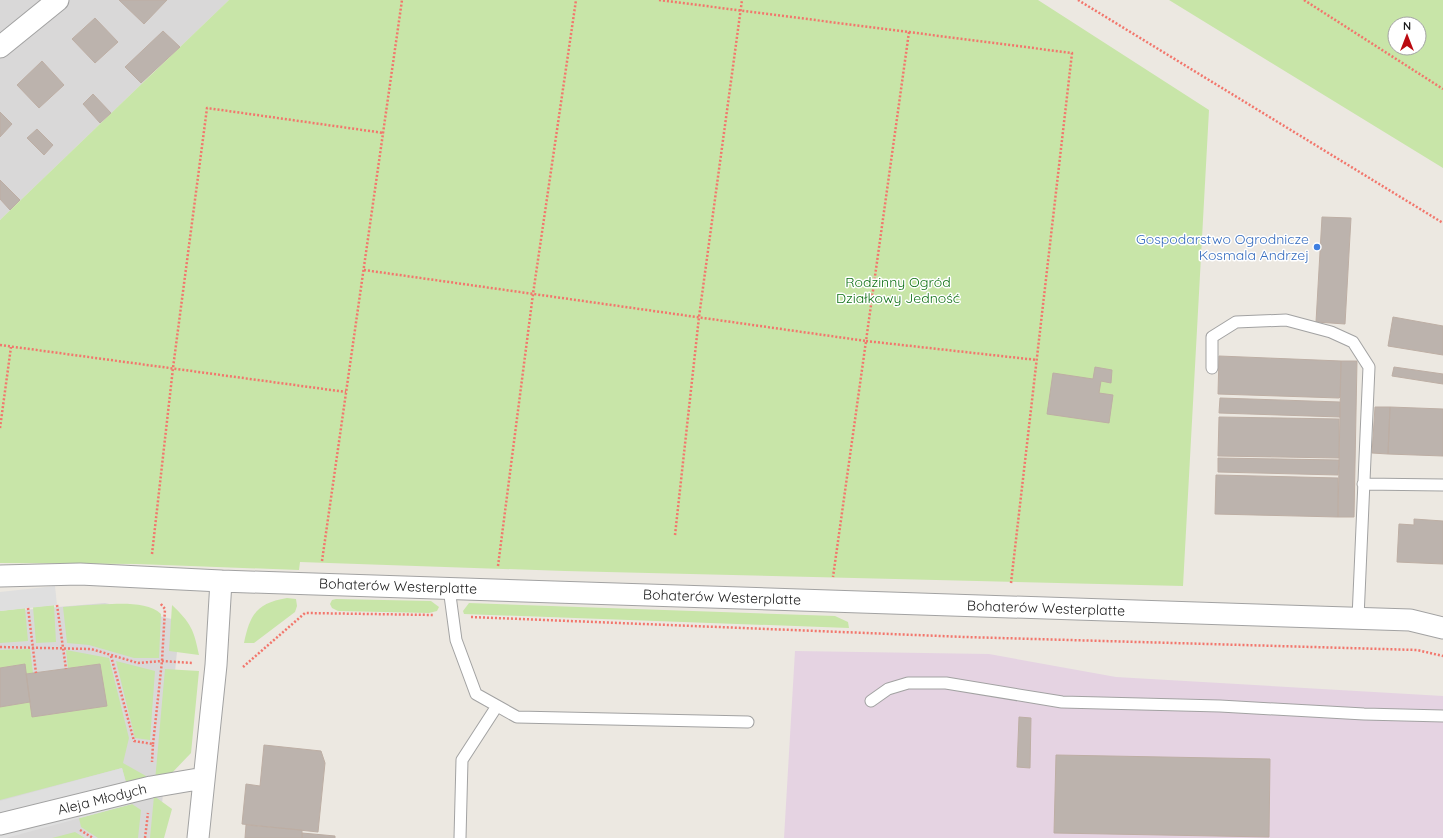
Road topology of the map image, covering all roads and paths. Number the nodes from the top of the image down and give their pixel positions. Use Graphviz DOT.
graph roads {
  1 [pos="58,0"];
  2 [pos="402,0"];
  3 [pos="576,0"];
  4 [pos="659,0"];
  5 [pos="742,0"];
  6 [pos="1078,0"];
  7 [pos="1304,0"];
  8 [pos="741,11"];
  9 [pos="909,32"];
  10 [pos="0,47"];
  11 [pos="1443,89"];
  12 [pos="384,133"];
  13 [pos="1443,223"];
  14 [pos="364,270"];
  15 [pos="533,294"];
  16 [pos="699,317"];
  17 [pos="866,341"];
  18 [pos="0,345"];
  19 [pos="11,346"];
  20 [pos="1037,360"];
  21 [pos="173,368"];
  22 [pos="1212,368"];
  23 [pos="346,392"];
  24 [pos="0,428"];
  25 [pos="1363,484"];
  26 [pos="1443,485"];
  27 [pos="675,535"];
  28 [pos="151,562"];
  29 [pos="322,565"];
  30 [pos="497,572"];
  31 [pos="0,576"];
  32 [pos="833,578"];
  33 [pos="221,581"];
  34 [pos="1011,585"];
  35 [pos="449,588"];
  36 [pos="156,601"];
  37 [pos="57,605"];
  38 [pos="28,608"];
  39 [pos="452,616"];
  40 [pos="1358,618"];
  41 [pos="1443,628"];
  42 [pos="0,646"];
  43 [pos="33,646"];
  44 [pos="62,647"];
  45 [pos="111,656"];
  46 [pos="1443,656"];
  47 [pos="162,661"];
  48 [pos="200,664"];
  49 [pos="244,667"];
  50 [pos="66,668"];
  51 [pos="36,673"];
  52 [pos="871,701"];
  53 [pos="497,706"];
  54 [pos="1443,716"];
  55 [pos="748,722"];
  56 [pos="153,744"];
  57 [pos="204,778"];
  58 [pos="151,787"];
  59 [pos="0,824"];
  60 [pos="198,838"];
  61 [pos="460,838"];
  1 -- 10 [label="street"];
  2 -- 12 [label="path"];
  3 -- 15 [label="path"];
  4 -- 8 [label="path"];
  5 -- 8 [label="path"];
  6 -- 13 [label="path"];
  7 -- 11 [label="path"];
  8 -- 9 [label="path"];
  8 -- 16 [label="path"];
  9 -- 17 [label="path"];
  9 -- 20 [label="path"];
  12 -- 14 [label="path"];
  12 -- 21 [label="path"];
  14 -- 15 [label="path"];
  14 -- 23 [label="path"];
  15 -- 16 [label="path"];
  15 -- 30 [label="path"];
  16 -- 17 [label="path"];
  16 -- 27 [label="path"];
  17 -- 20 [label="path"];
  17 -- 32 [label="path"];
  18 -- 19 [label="path"];
  19 -- 21 [label="path"];
  19 -- 24 [label="path"];
  20 -- 34 [label="path"];
  21 -- 23 [label="path"];
  21 -- 28 [label="path"];
  22 -- 25 [label="lane"];
  23 -- 29 [label="path"];
  25 -- 26 [label="lane"];
  25 -- 40 [label="lane"];
  31 -- 33 [label="street, Bohaterów Westerplatte"];
  33 -- 35 [label="street, Bohaterów Westerplatte"];
  33 -- 57 [label="street"];
  35 -- 39 [label="lane"];
  35 -- 40 [label="street, Bohaterów Westerplatte"];
  36 -- 47 [label="path"];
  37 -- 44 [label="path"];
  38 -- 43 [label="path"];
  39 -- 46 [label="path"];
  39 -- 49 [label="path"];
  39 -- 53 [label="lane"];
  40 -- 41 [label="street, Bohaterów Westerplatte"];
  42 -- 43 [label="path"];
  43 -- 44 [label="path"];
  43 -- 51 [label="path"];
  44 -- 45 [label="path"];
  44 -- 50 [label="path"];
  45 -- 47 [label="path"];
  45 -- 56 [label="path"];
  47 -- 48 [label="path"];
  47 -- 56 [label="path"];
  52 -- 54 [label="lane"];
  53 -- 55 [label="lane"];
  53 -- 61 [label="lane"];
  56 -- 58 [label="path"];
  57 -- 58 [label="street, Aleja Młodych"];
  57 -- 60 [label="street"];
  58 -- 59 [label="street, Aleja Młodych"];
}
